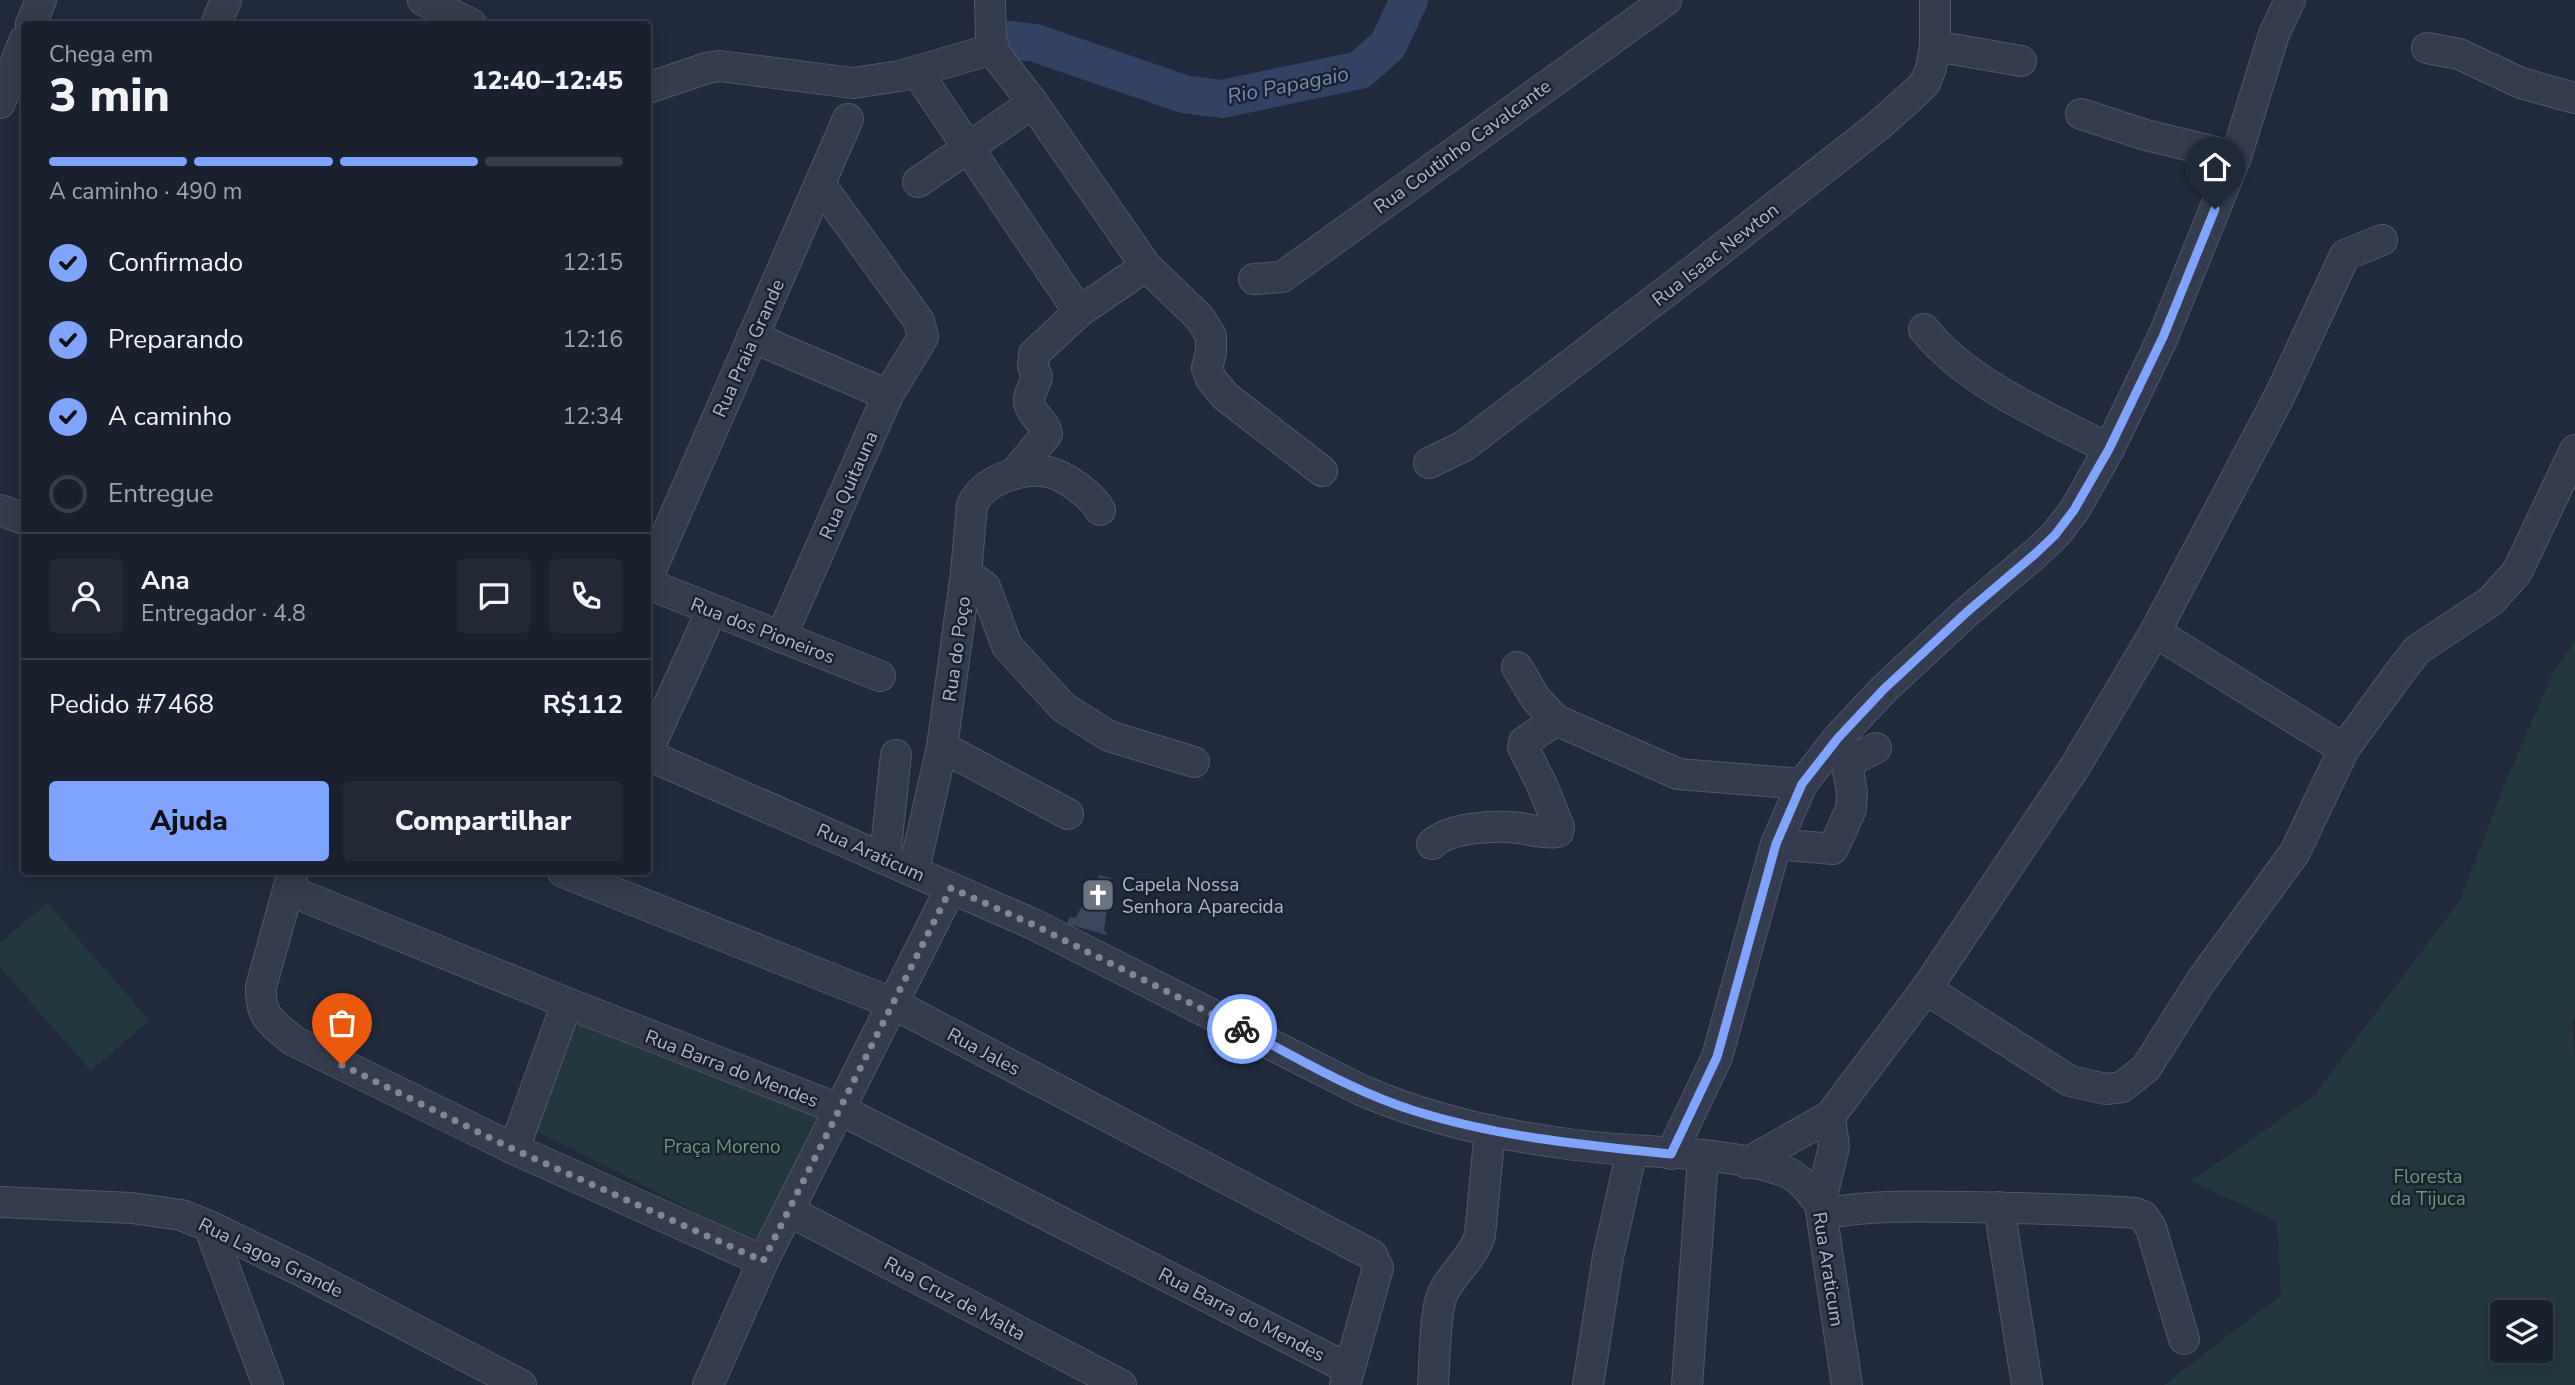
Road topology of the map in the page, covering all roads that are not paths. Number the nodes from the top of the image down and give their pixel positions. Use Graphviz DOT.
graph roads {
  1 [pos="41,0"];
  2 [pos="226,0"];
  3 [pos="423,0"];
  4 [pos="990,0"];
  5 [pos="1666,0"];
  6 [pos="1935,0"];
  7 [pos="2290,0"];
  8 [pos="32,21"];
  9 [pos="217,21"];
  10 [pos="465,21"];
  11 [pos="1936,46"];
  12 [pos="2427,48"];
  13 [pos="21,49"];
  14 [pos="993,49"];
  15 [pos="2021,61"];
  16 [pos="917,72"];
  17 [pos="651,87"];
  18 [pos="2575,97"];
  19 [pos="0,103"];
  20 [pos="1033,103"];
  21 [pos="2081,114"];
  22 [pos="848,120"];
  23 [pos="968,147"];
  24 [pos="2236,157"];
  25 [pos="918,182"];
  26 [pos="820,184"];
  27 [pos="2382,240"];
  28 [pos="1146,266"];
  29 [pos="1254,279"];
  30 [pos="1079,312"];
  31 [pos="1924,328"];
  32 [pos="752,337"];
  33 [pos="888,395"];
  34 [pos="2109,449"];
  35 [pos="2575,450"];
  36 [pos="1429,463"];
  37 [pos="1322,471"];
  38 [pos="1026,472"];
  39 [pos="0,510"];
  40 [pos="1100,510"];
  41 [pos="21,518"];
  42 [pos="651,570"];
  43 [pos="966,573"];
  44 [pos="651,585"];
  45 [pos="712,610"];
  46 [pos="2155,632"];
  47 [pos="781,637"];
  48 [pos="1517,667"];
  49 [pos="880,676"];
  50 [pos="1556,720"];
  51 [pos="651,745"];
  52 [pos="942,747"];
  53 [pos="1876,748"];
  54 [pos="2344,749"];
  55 [pos="651,753"];
  56 [pos="896,755"];
  57 [pos="1194,762"];
  58 [pos="1802,784"];
  59 [pos="1068,814"];
  60 [pos="1432,844"];
  61 [pos="1776,844"];
  62 [pos="885,857"];
  63 [pos="914,870"];
  64 [pos="571,875"];
  65 [pos="290,881"];
  66 [pos="951,888"];
  67 [pos="1926,989"];
  68 [pos="567,1003"];
  69 [pos="892,1003"];
  70 [pos="841,1110"];
  71 [pos="1830,1116"];
  72 [pos="1490,1130"];
  73 [pos="513,1149"];
  74 [pos="1632,1150"];
  75 [pos="1671,1154"];
  76 [pos="1703,1157"];
  77 [pos="1747,1163"];
  78 [pos="0,1202"];
  79 [pos="1999,1207"];
  80 [pos="1822,1209"];
  81 [pos="789,1212"];
  82 [pos="209,1226"];
  83 [pos="763,1261"];
  84 [pos="2184,1339"];
  85 [pos="1347,1377"];
  86 [pos="268,1385"];
  87 [pos="521,1385"];
  88 [pos="708,1385"];
  89 [pos="1121,1385"];
  90 [pos="1433,1385"];
  91 [pos="1588,1385"];
  92 [pos="1687,1385"];
  93 [pos="1847,1385"];
  94 [pos="2027,1385"];
  1 -- 8 [label="street"];
  2 -- 9 [label="street"];
  3 -- 10 [label="street"];
  4 -- 14 [label="street"];
  5 -- 29 [label="street, Rua Coutinho Cavalcante"];
  6 -- 11 [label="street, Rua Isaac Newton"];
  7 -- 24 [label="street"];
  11 -- 15 [label="street"];
  11 -- 36 [label="street, Rua Isaac Newton"];
  12 -- 18 [label="street"];
  13 -- 19 [label="street"];
  14 -- 16 [label="street"];
  14 -- 20 [label="street"];
  16 -- 17 [label="street"];
  16 -- 23 [label="street"];
  20 -- 23 [label="street"];
  20 -- 28 [label="street"];
  21 -- 24 [label="street"];
  22 -- 26 [label="street, Rua Praia Grande"];
  23 -- 25 [label="street"];
  23 -- 30 [label="street"];
  24 -- 34 [label="street"];
  26 -- 32 [label="street, Rua Praia Grande"];
  26 -- 33 [label="street, Rua Quitauna"];
  27 -- 46 [label="street"];
  28 -- 30 [label="street"];
  28 -- 37 [label="street"];
  30 -- 38 [label="street"];
  31 -- 34 [label="street"];
  32 -- 33 [label="street"];
  32 -- 42 [label="street, Rua Praia Grande"];
  33 -- 47 [label="street, Rua Quitauna"];
  34 -- 58 [label="street"];
  35 -- 54 [label="street"];
  38 -- 40 [label="street"];
  38 -- 43 [label="street, Rua do Poço"];
  39 -- 41 [label="street"];
  43 -- 52 [label="street, Rua do Poço"];
  43 -- 57 [label="street"];
  44 -- 45 [label="street, Rua dos Pioneiros"];
  45 -- 47 [label="street, Rua dos Pioneiros"];
  45 -- 51 [label="street"];
  46 -- 54 [label="street"];
  46 -- 67 [label="street"];
  47 -- 49 [label="street, Rua dos Pioneiros"];
  48 -- 50 [label="street"];
  50 -- 58 [label="street"];
  50 -- 60 [label="street"];
  52 -- 59 [label="street"];
  52 -- 63 [label="street, Rua do Poço"];
  53 -- 61 [label="street"];
  54 -- 67 [label="street"];
  55 -- 62 [label="street, Rua Araticum"];
  56 -- 62 [label="street"];
  58 -- 61 [label="street"];
  61 -- 75 [label="street"];
  62 -- 63 [label="street, Rua Araticum"];
  63 -- 66 [label="street, Rua Araticum"];
  64 -- 69 [label="street, Rua Jales"];
  65 -- 68 [label="street, Rua Barra do Mendes"];
  65 -- 73 [label="street"];
  66 -- 69 [label="street"];
  66 -- 72 [label="street, Rua Araticum"];
  67 -- 71 [label="street"];
  68 -- 70 [label="street, Rua Barra do Mendes"];
  68 -- 73 [label="street"];
  69 -- 70 [label="street"];
  69 -- 85 [label="street, Rua Jales"];
  70 -- 81 [label="street"];
  70 -- 85 [label="street, Rua Barra do Mendes"];
  71 -- 77 [label="street"];
  71 -- 80 [label="street"];
  72 -- 74 [label="street, Rua Araticum"];
  72 -- 90 [label="street"];
  73 -- 83 [label="street"];
  74 -- 75 [label="street, Rua Araticum"];
  74 -- 91 [label="street"];
  75 -- 76 [label="street, Rua Araticum"];
  76 -- 77 [label="street, Rua Araticum"];
  76 -- 92 [label="street"];
  77 -- 80 [label="street, Rua Araticum"];
  78 -- 82 [label="street, Rua Lagoa Grande"];
  79 -- 80 [label="street"];
  79 -- 84 [label="street"];
  79 -- 94 [label="street"];
  80 -- 93 [label="street, Rua Araticum"];
  81 -- 83 [label="street"];
  81 -- 89 [label="street, Rua Cruz de Malta"];
  82 -- 86 [label="street"];
  82 -- 87 [label="street, Rua Lagoa Grande"];
  83 -- 88 [label="street"];
}
